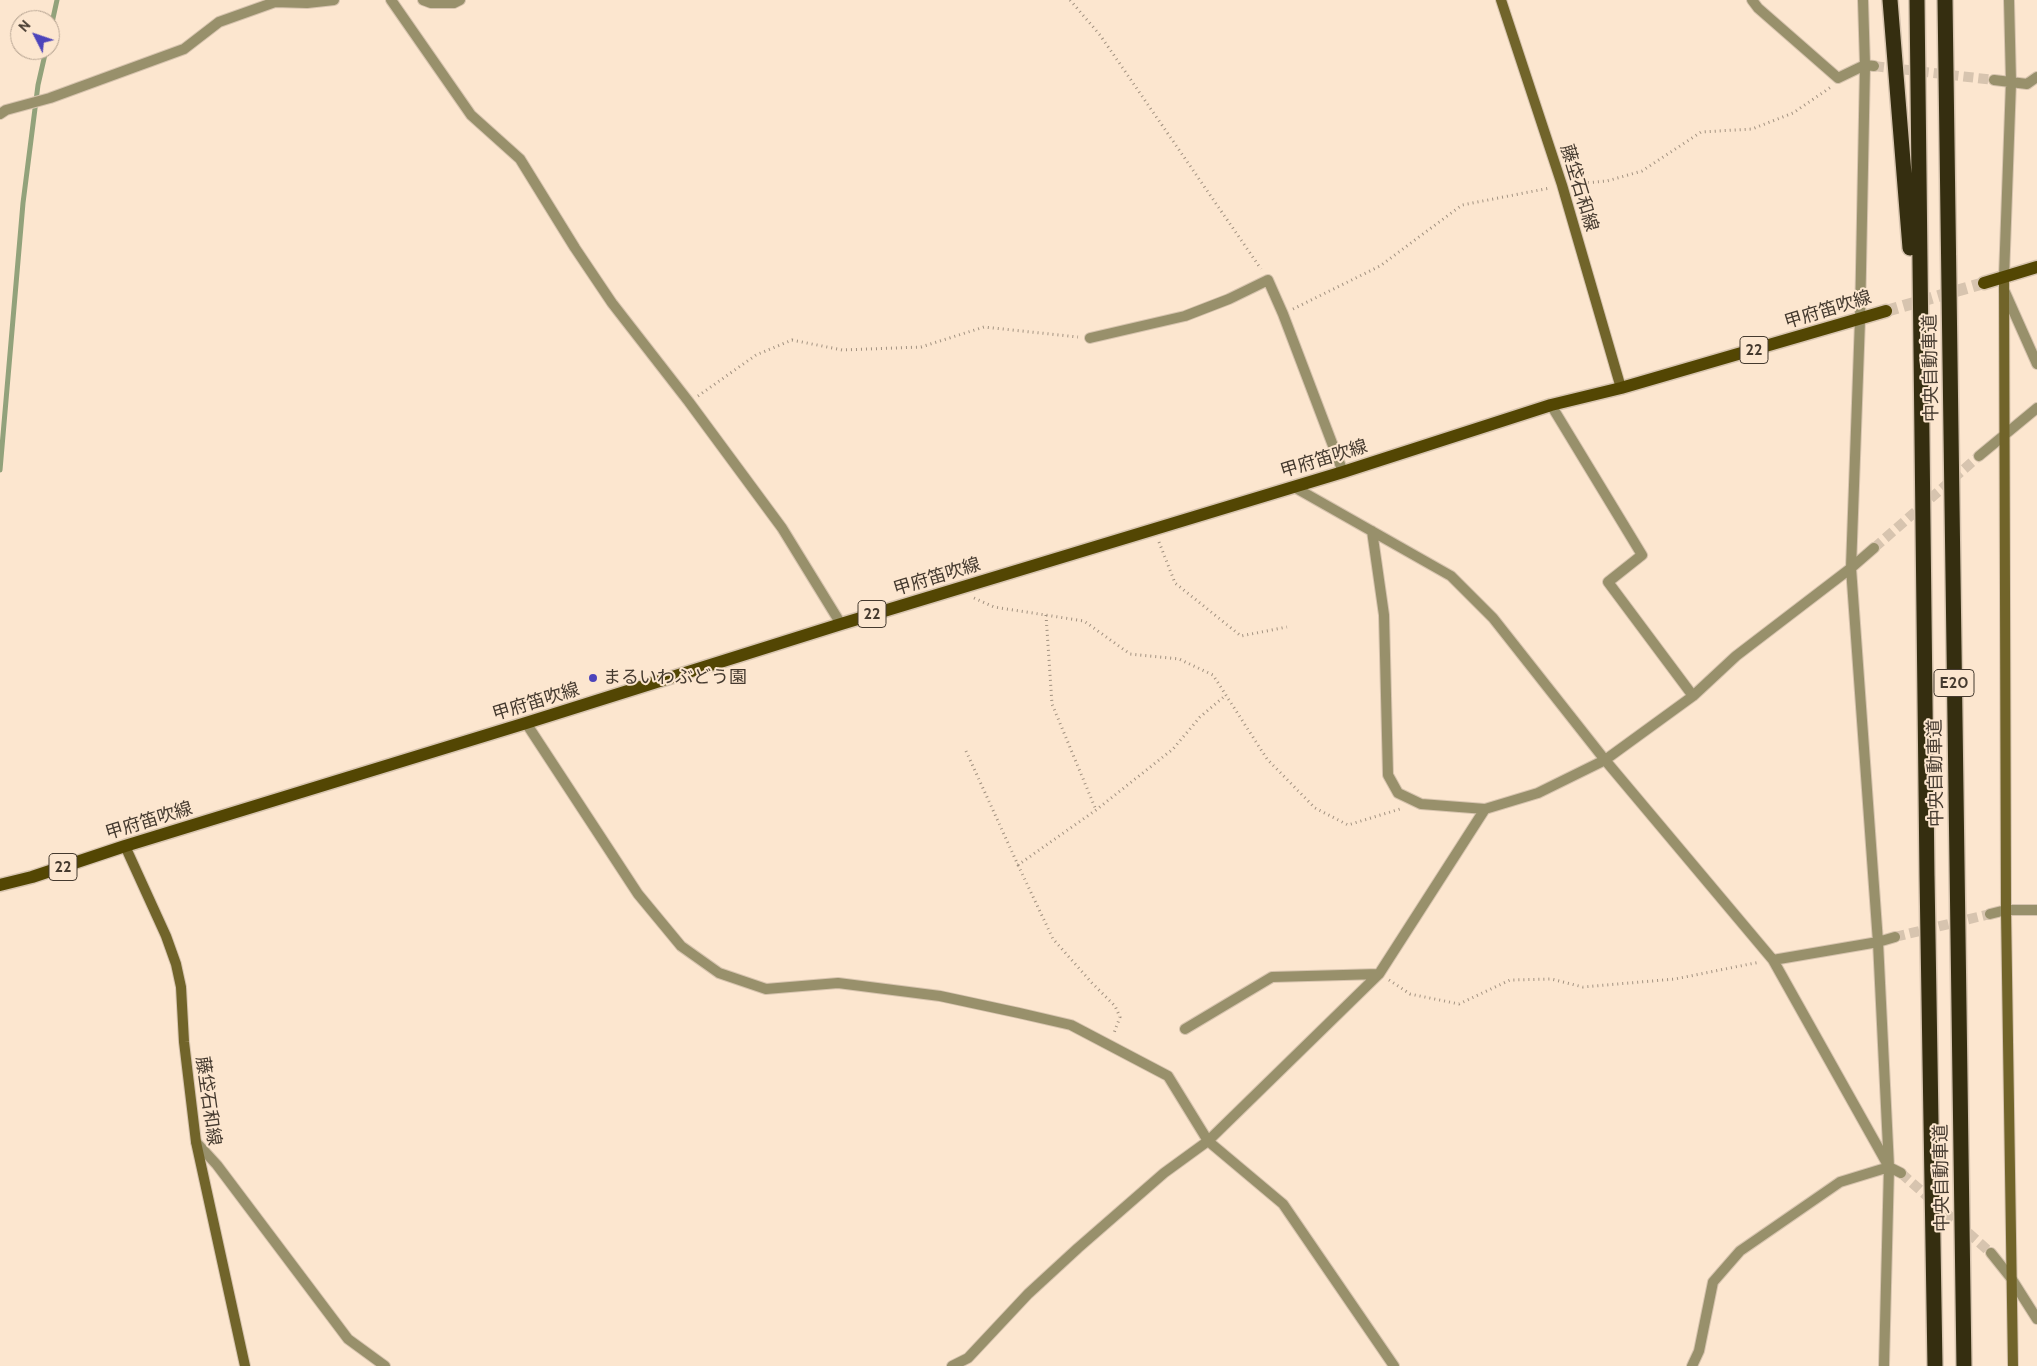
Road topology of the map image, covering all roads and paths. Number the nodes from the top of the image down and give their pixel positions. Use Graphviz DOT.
graph roads {
  1 [pos="334,0"];
  2 [pos="391,0"];
  3 [pos="423,0"];
  4 [pos="460,0"];
  5 [pos="1070,0"];
  6 [pos="1501,0"];
  7 [pos="1752,0"];
  8 [pos="1863,0"];
  9 [pos="1890,0"];
  10 [pos="1917,0"];
  11 [pos="1946,0"];
  12 [pos="2009,0"];
  13 [pos="1870,66"];
  14 [pos="2037,77"];
  15 [pos="1994,80"];
  16 [pos="2011,82"];
  17 [pos="0,114"];
  18 [pos="2037,267"];
  19 [pos="1268,280"];
  20 [pos="1984,283"];
  21 [pos="2004,283"];
  22 [pos="1886,311"];
  23 [pos="1860,320"];
  24 [pos="1090,338"];
  25 [pos="2037,364"];
  26 [pos="1921,371"];
  27 [pos="1621,388"];
  28 [pos="689,402"];
  29 [pos="1551,405"];
  30 [pos="2037,408"];
  31 [pos="2003,435"];
  32 [pos="1979,456"];
  33 [pos="1343,472"];
  34 [pos="1294,487"];
  35 [pos="1155,529"];
  36 [pos="1372,532"];
  37 [pos="1874,548"];
  38 [pos="1851,568"];
  39 [pos="956,589"];
  40 [pos="1046,615"];
  41 [pos="841,624"];
  42 [pos="1287,626"];
  43 [pos="1226,695"];
  44 [pos="1693,696"];
  45 [pos="526,723"];
  46 [pos="966,751"];
  47 [pos="1605,760"];
  48 [pos="1421,804"];
  49 [pos="1485,809"];
  50 [pos="1096,810"];
  51 [pos="125,846"];
  52 [pos="1018,865"];
  53 [pos="0,885"];
  54 [pos="2006,910"];
  55 [pos="2037,910"];
  56 [pos="1990,914"];
  57 [pos="1895,937"];
  58 [pos="1878,942"];
  59 [pos="1773,960"];
  60 [pos="1379,974"];
  61 [pos="1185,1029"];
  62 [pos="1109,1045"];
  63 [pos="1208,1141"];
  64 [pos="196,1142"];
  65 [pos="1889,1167"];
  66 [pos="1901,1173"];
  67 [pos="1991,1253"];
  68 [pos="2011,1278"];
  69 [pos="2037,1319"];
  70 [pos="245,1366"];
  71 [pos="386,1366"];
  72 [pos="952,1366"];
  73 [pos="1394,1366"];
  74 [pos="1692,1366"];
  75 [pos="1884,1366"];
  76 [pos="1935,1366"];
  77 [pos="1964,1366"];
  78 [pos="2014,1366"];
  1 -- 17 [label="street"];
  2 -- 28 [label="street"];
  3 -- 4 [label="street"];
  5 -- 19 [label="path"];
  6 -- 27 [label="street, 藤垈石和線"];
  7 -- 13 [label="street"];
  8 -- 13 [label="street"];
  9 -- 26 [label="highway"];
  10 -- 26 [label="highway, 中央自動車道 / E20"];
  11 -- 77 [label="highway, 中央自動車道 / E20"];
  12 -- 16 [label="street"];
  13 -- 23 [label="street"];
  14 -- 16 [label="street"];
  15 -- 16 [label="street"];
  16 -- 21 [label="street"];
  18 -- 21 [label="main road"];
  19 -- 24 [label="street"];
  19 -- 33 [label="street"];
  20 -- 21 [label="main road"];
  21 -- 25 [label="street"];
  21 -- 31 [label="street"];
  22 -- 23 [label="main road, 甲府笛吹線 / 22"];
  23 -- 27 [label="main road, 甲府笛吹線 / 22"];
  23 -- 38 [label="street"];
  24 -- 28 [label="path"];
  26 -- 76 [label="highway, 中央自動車道 / E20"];
  27 -- 29 [label="main road, 甲府笛吹線 / 22"];
  28 -- 41 [label="street"];
  29 -- 33 [label="main road, 甲府笛吹線 / 22"];
  29 -- 44 [label="street"];
  30 -- 31 [label="street"];
  31 -- 32 [label="street"];
  31 -- 54 [label="street"];
  33 -- 34 [label="main road, 甲府笛吹線 / 22"];
  34 -- 35 [label="main road, 甲府笛吹線 / 22"];
  34 -- 36 [label="street"];
  35 -- 39 [label="main road, 甲府笛吹線 / 22"];
  35 -- 42 [label="path"];
  36 -- 47 [label="street"];
  36 -- 48 [label="street"];
  37 -- 38 [label="street"];
  38 -- 44 [label="street"];
  38 -- 58 [label="street"];
  39 -- 40 [label="path"];
  39 -- 41 [label="main road, 甲府笛吹線 / 22"];
  40 -- 43 [label="path"];
  40 -- 50 [label="path"];
  41 -- 45 [label="main road, 甲府笛吹線 / 22"];
  43 -- 48 [label="path"];
  43 -- 50 [label="path"];
  44 -- 47 [label="street"];
  45 -- 51 [label="main road, 甲府笛吹線 / 22"];
  45 -- 62 [label="street"];
  46 -- 52 [label="path"];
  47 -- 49 [label="street"];
  47 -- 59 [label="street"];
  48 -- 49 [label="street"];
  49 -- 60 [label="street"];
  50 -- 52 [label="path"];
  51 -- 53 [label="main road, 甲府笛吹線 / 22"];
  51 -- 64 [label="street, 藤垈石和線"];
  52 -- 62 [label="path"];
  54 -- 55 [label="street"];
  54 -- 56 [label="street"];
  54 -- 68 [label="street"];
  57 -- 58 [label="street"];
  58 -- 59 [label="street"];
  58 -- 65 [label="street"];
  59 -- 60 [label="path"];
  59 -- 65 [label="street"];
  60 -- 61 [label="street"];
  60 -- 63 [label="street"];
  62 -- 63 [label="street"];
  63 -- 72 [label="street"];
  63 -- 73 [label="street"];
  64 -- 70 [label="street, 藤垈石和線"];
  64 -- 71 [label="street"];
  65 -- 66 [label="street"];
  65 -- 74 [label="street"];
  65 -- 75 [label="street"];
  67 -- 68 [label="street"];
  68 -- 69 [label="street"];
  68 -- 78 [label="street"];
}
